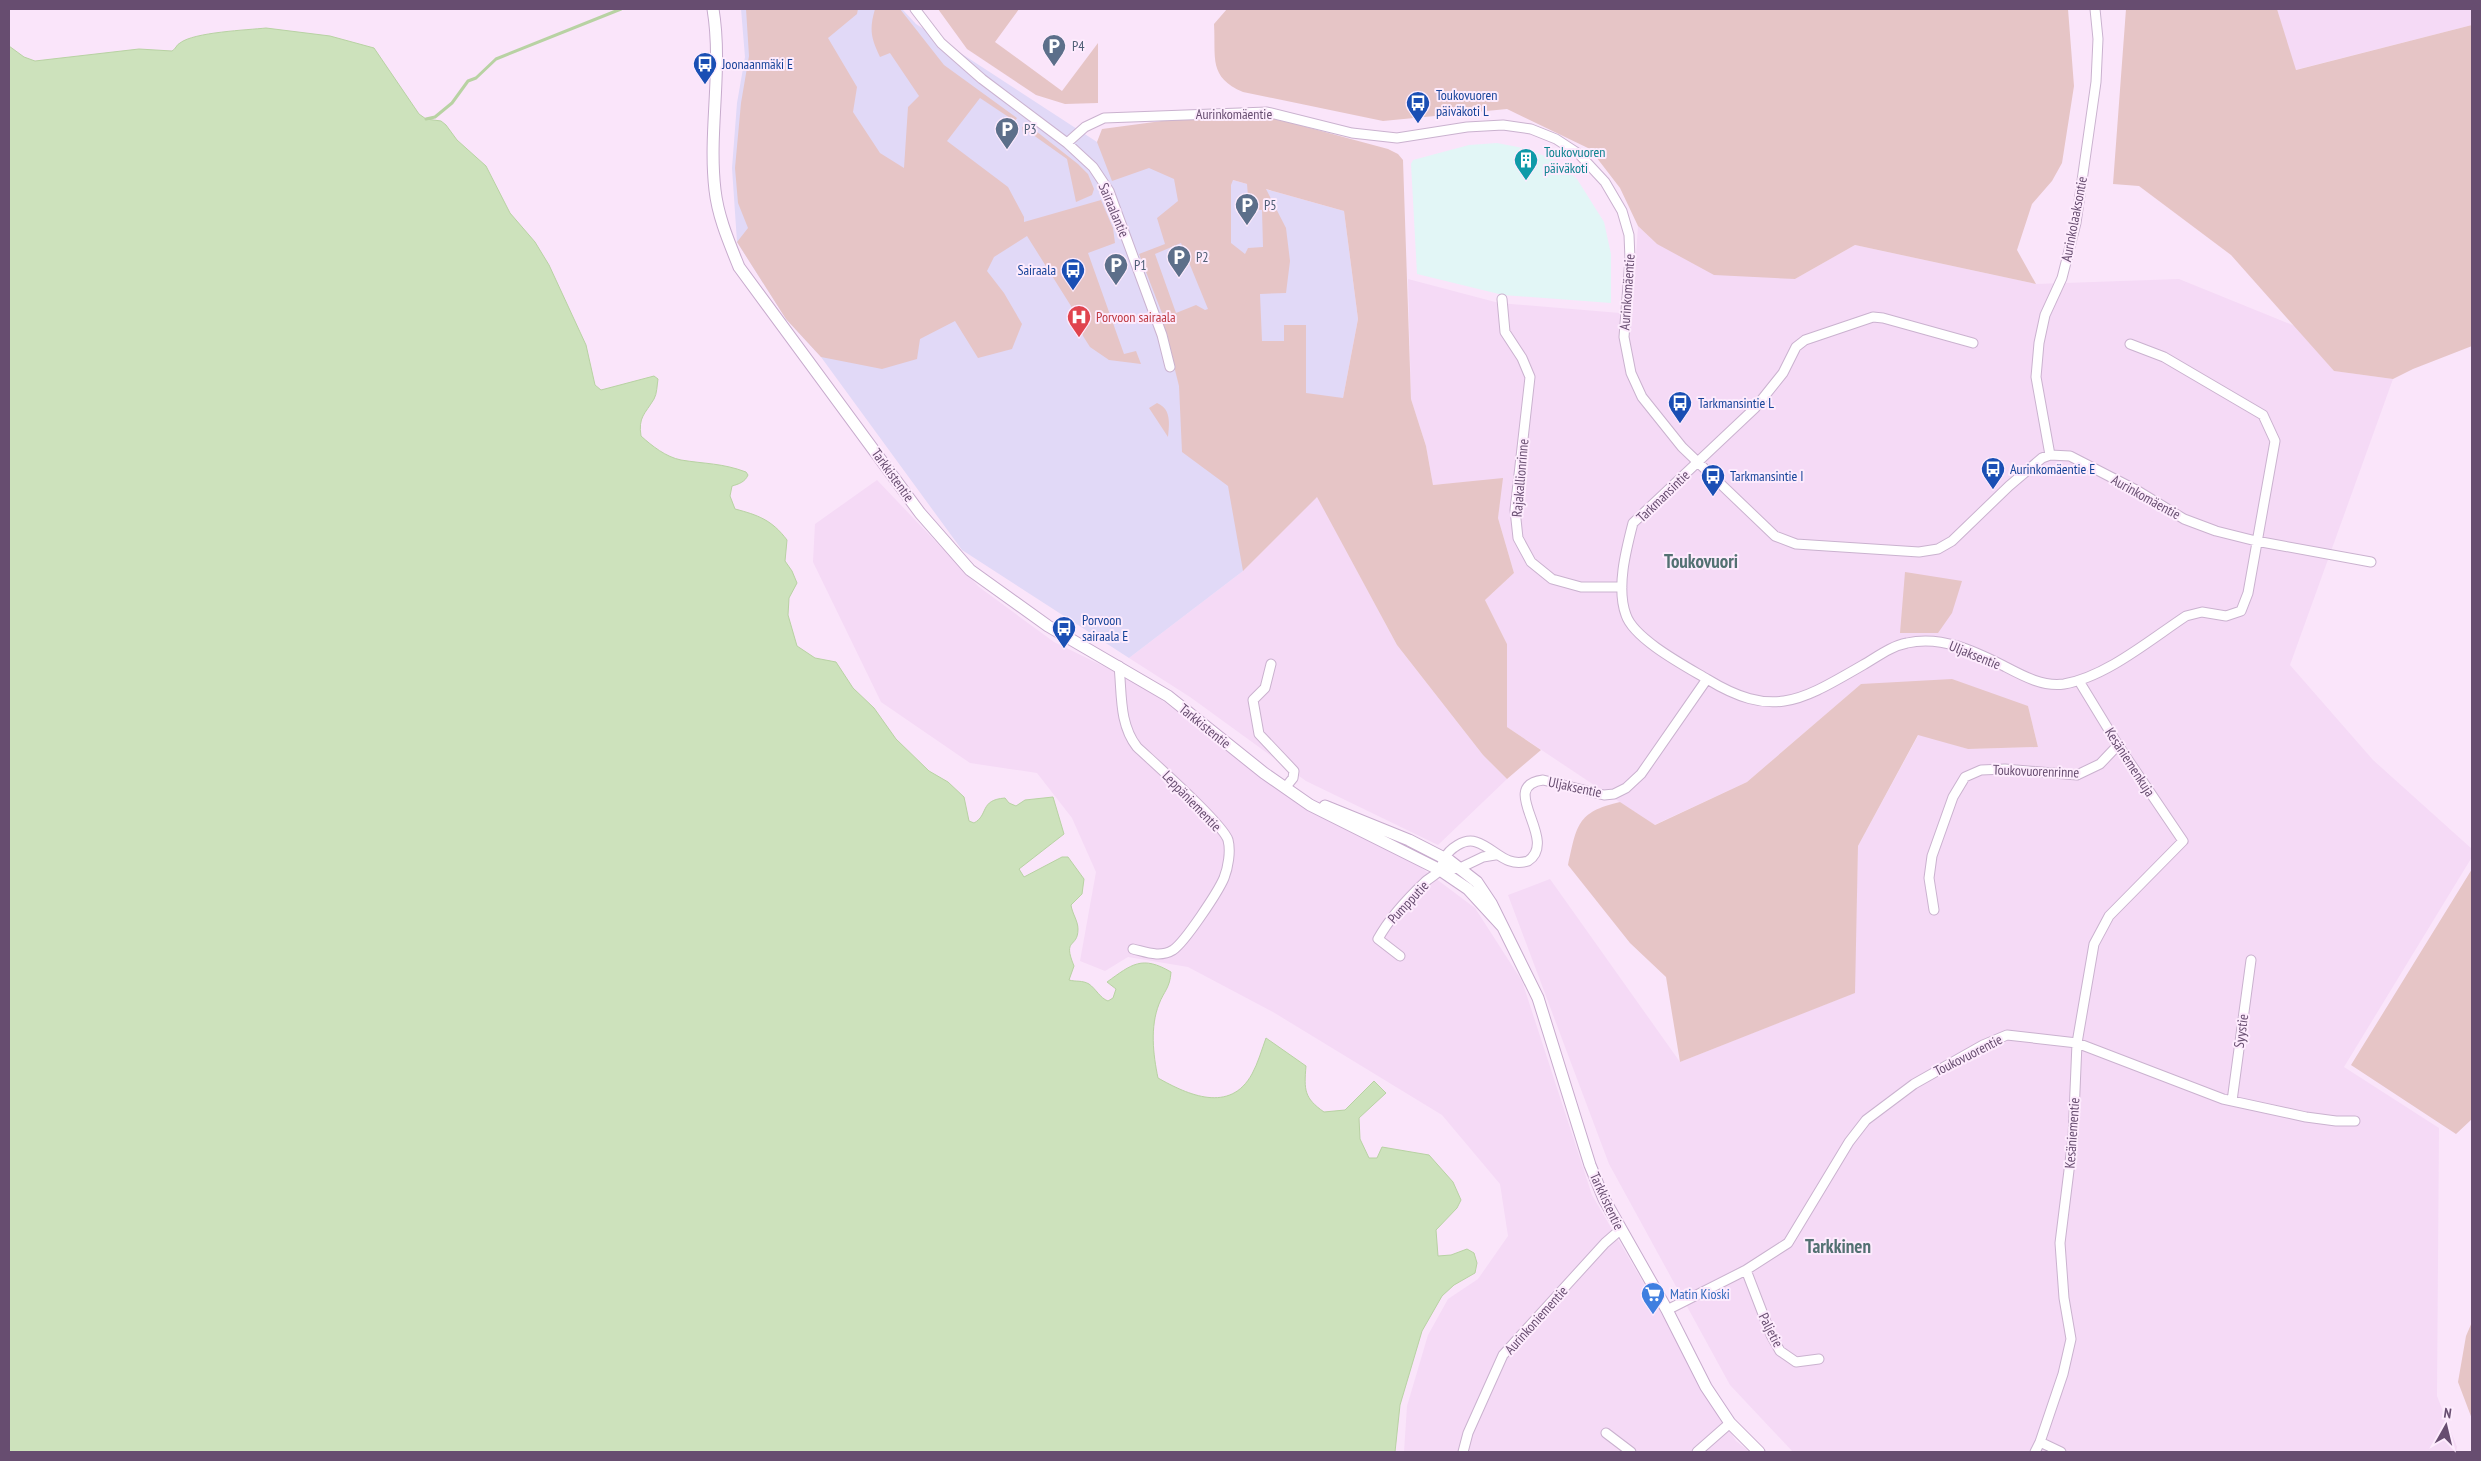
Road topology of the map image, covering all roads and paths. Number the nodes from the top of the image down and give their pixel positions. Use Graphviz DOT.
graph roads {
  1 [pos="713,9"];
  2 [pos="915,9"];
  3 [pos="2096,9"];
  4 [pos="1067,143"];
  5 [pos="1502,299"];
  6 [pos="1973,343"];
  7 [pos="2130,344"];
  8 [pos="1170,367"];
  9 [pos="2050,455"];
  10 [pos="1698,462"];
  11 [pos="2256,541"];
  12 [pos="2371,562"];
  13 [pos="1622,588"];
  14 [pos="1271,664"];
  15 [pos="1119,666"];
  16 [pos="1707,678"];
  17 [pos="2079,681"];
  18 [pos="2118,745"];
  19 [pos="1285,788"];
  20 [pos="1297,795"];
  21 [pos="2183,841"];
  22 [pos="1495,855"];
  23 [pos="1444,858"];
  24 [pos="1460,868"];
  25 [pos="1440,870"];
  26 [pos="1934,910"];
  27 [pos="1502,926"];
  28 [pos="1133,949"];
  29 [pos="1400,956"];
  30 [pos="2251,960"];
  31 [pos="2077,1043"];
  32 [pos="2232,1101"];
  33 [pos="2355,1121"];
  34 [pos="1620,1230"];
  35 [pos="1746,1270"];
  36 [pos="1667,1310"];
  37 [pos="1819,1359"];
  38 [pos="1730,1423"];
  39 [pos="1606,1433"];
  40 [pos="2040,1442"];
  41 [pos="1463,1452"];
  42 [pos="1631,1452"];
  43 [pos="1698,1452"];
  44 [pos="1759,1452"];
  45 [pos="2035,1452"];
  46 [pos="2061,1452"];
  1 -- 15 [label="street, Tarkkistentie"];
  2 -- 4 [label="street, Sairaalantie"];
  3 -- 9 [label="street, Aurinkolaaksontie"];
  4 -- 8 [label="street, Sairaalantie"];
  4 -- 10 [label="street, Aurinkomäentie"];
  5 -- 13 [label="street, Rajakallionrinne"];
  6 -- 10 [label="street, Tarkmansintie"];
  7 -- 11 [label="street, Uljaksentie"];
  9 -- 10 [label="street, Aurinkomäentie"];
  9 -- 11 [label="street, Aurinkomäentie"];
  10 -- 13 [label="street, Tarkmansintie"];
  11 -- 12 [label="street, Aurinkomäentie"];
  11 -- 17 [label="street, Uljaksentie"];
  13 -- 16 [label="street, Tarkmansintie"];
  14 -- 19 [label="street"];
  15 -- 19 [label="street, Tarkkistentie"];
  15 -- 28 [label="street, Leppäniementie"];
  16 -- 17 [label="street, Uljaksentie"];
  16 -- 22 [label="street, Uljaksentie"];
  17 -- 18 [label="street, Kesäniemenkuja"];
  18 -- 21 [label="street, Kesäniemenkuja"];
  18 -- 26 [label="street, Toukovuorenrinne"];
  19 -- 20 [label="street, Tarkkistentie"];
  20 -- 23 [label="street, Tarkkistentie"];
  20 -- 25 [label="street, Tarkkistentie"];
  21 -- 31 [label="street, Kesäniementie"];
  22 -- 23 [label="street, Uljaksentie"];
  22 -- 24 [label="street"];
  23 -- 24 [label="street, Tarkkistentie"];
  23 -- 25 [label="street"];
  24 -- 25 [label="street"];
  24 -- 27 [label="street, Tarkkistentie"];
  25 -- 27 [label="street, Tarkkistentie"];
  25 -- 29 [label="street, Pumpputie"];
  27 -- 34 [label="street, Tarkkistentie"];
  30 -- 32 [label="street, Syystie"];
  31 -- 32 [label="street, Toukovuorentie"];
  31 -- 35 [label="street, Toukovuorentie"];
  31 -- 40 [label="street, Kesäniementie"];
  32 -- 33 [label="street, Toukovuorentie"];
  34 -- 36 [label="street, Tarkkistentie"];
  34 -- 41 [label="street, Aurinkoniementie"];
  35 -- 36 [label="street, Toukovuorentie"];
  35 -- 37 [label="street, Paljetie"];
  36 -- 38 [label="street, Tarkkistentie"];
  38 -- 43 [label="street"];
  38 -- 44 [label="street, Tarkkistentie"];
  39 -- 42 [label="street"];
  40 -- 45 [label="street, Kesäniementie"];
  40 -- 46 [label="street"];
}
